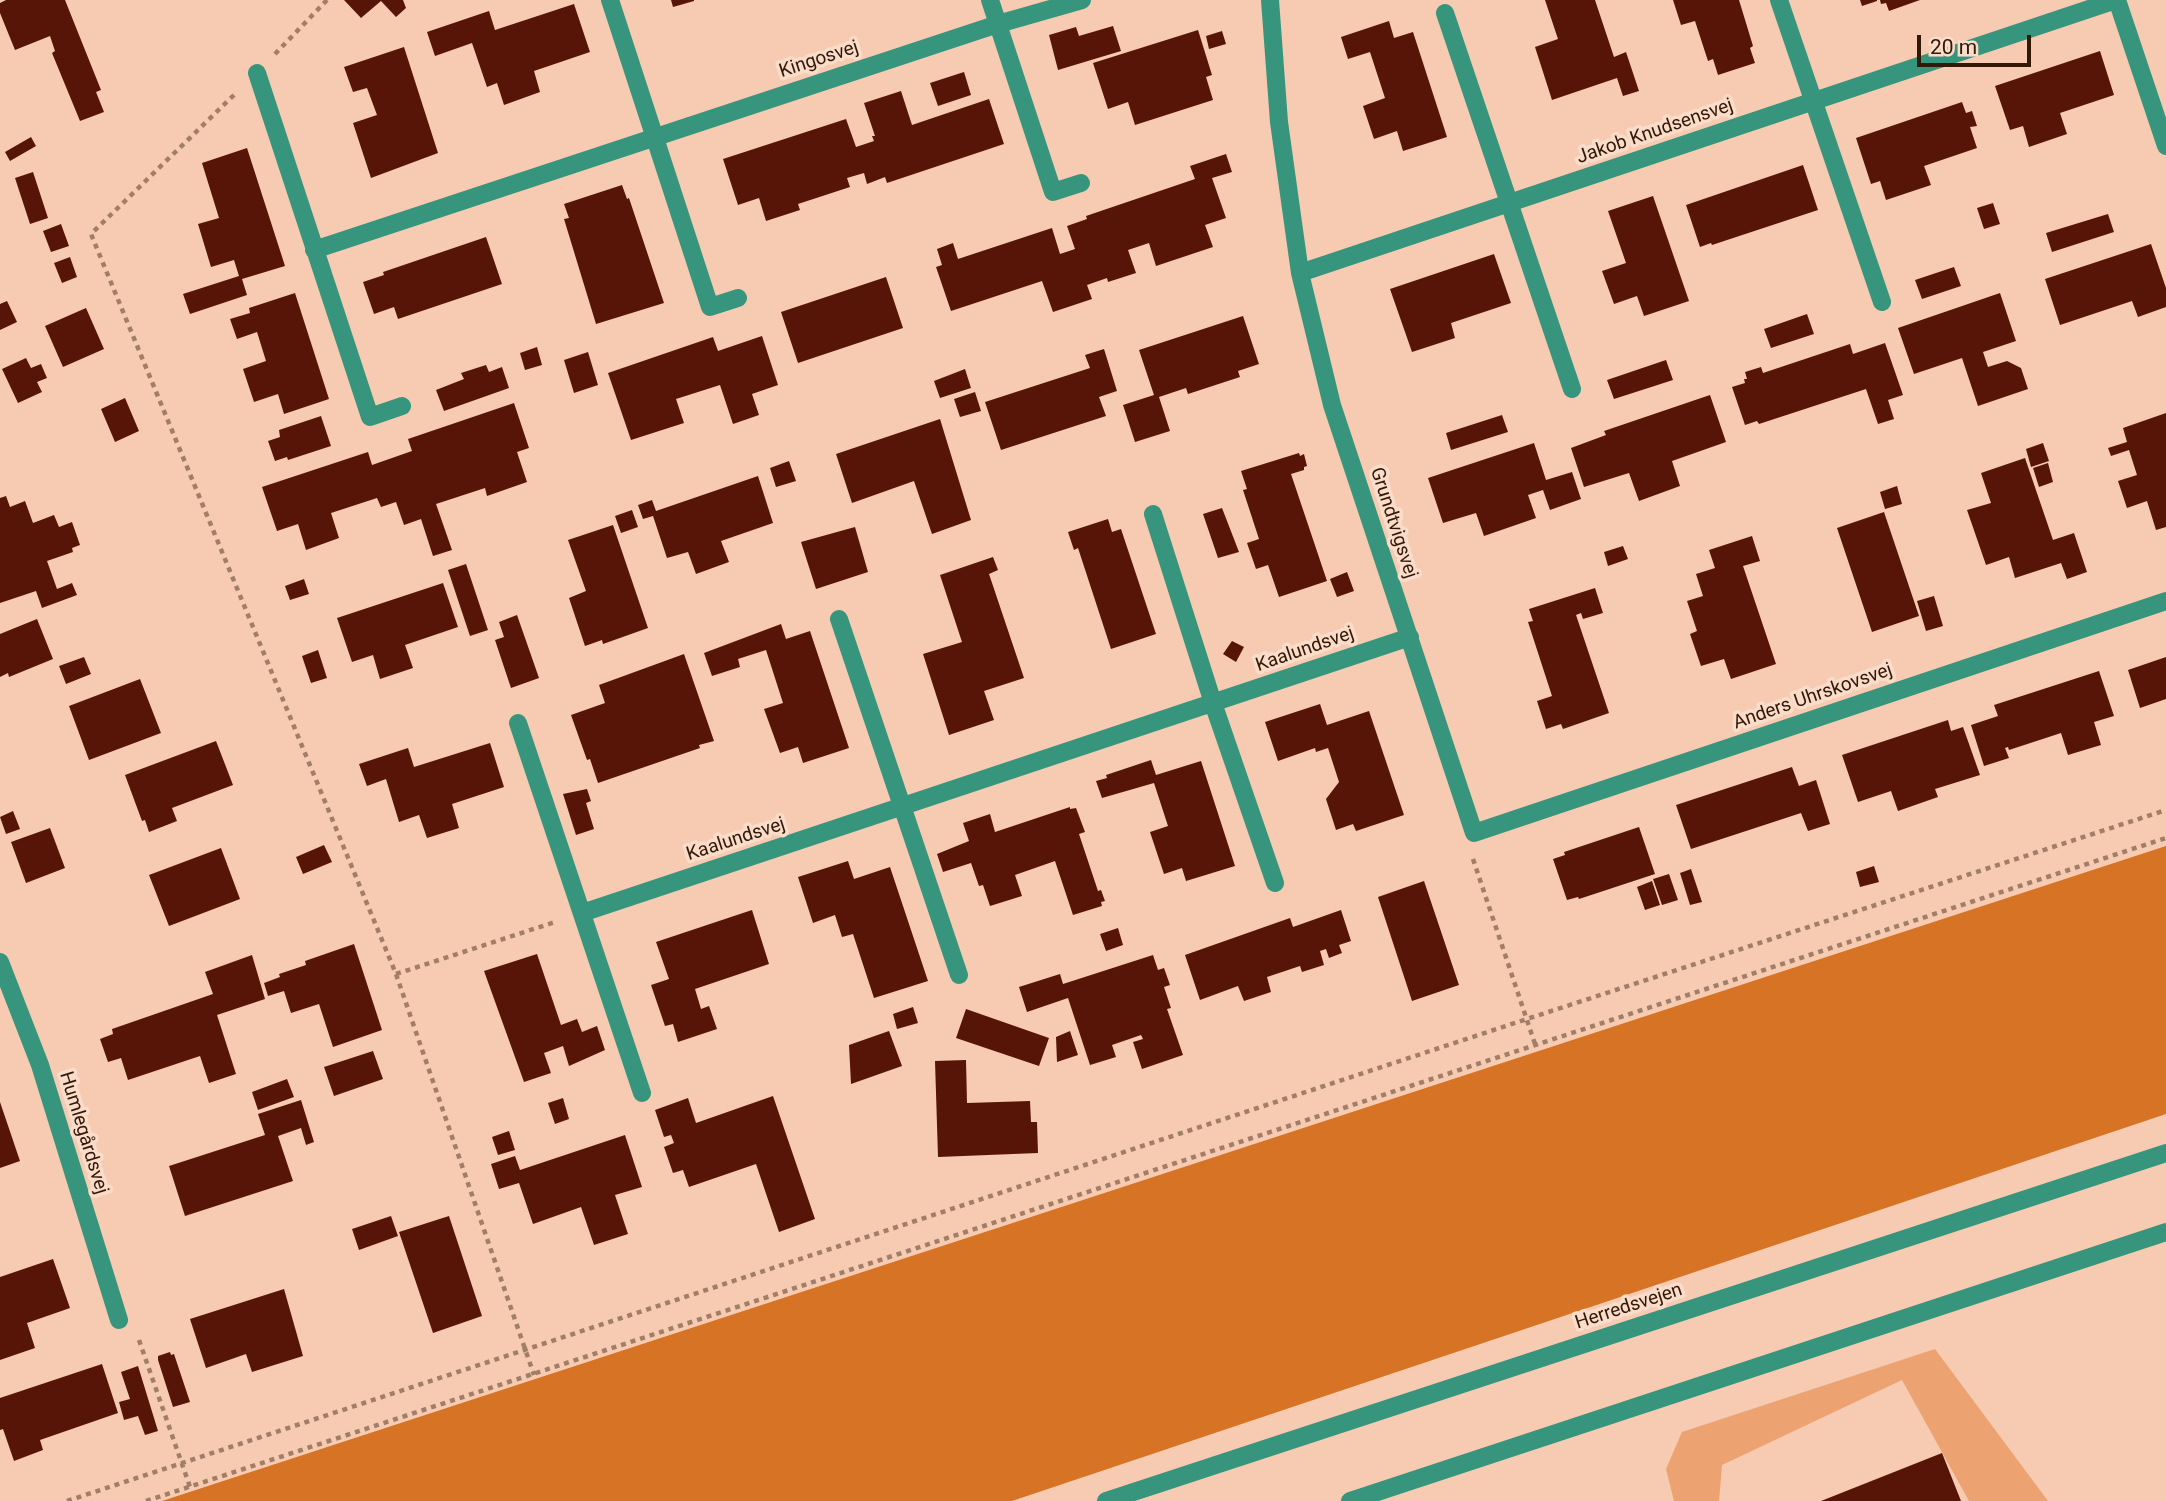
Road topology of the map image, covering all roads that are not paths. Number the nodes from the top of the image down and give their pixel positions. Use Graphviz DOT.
graph roads {
  1 [pos="610,0"];
  2 [pos="990,0"];
  3 [pos="1082,0"];
  4 [pos="1270,0"];
  5 [pos="1779,0"];
  6 [pos="2116,0"];
  7 [pos="1445,13"];
  8 [pos="998,24"];
  9 [pos="257,73"];
  10 [pos="1813,102"];
  11 [pos="654,137"];
  12 [pos="2166,146"];
  13 [pos="1081,183"];
  14 [pos="1510,203"];
  15 [pos="314,250"];
  16 [pos="1300,274"];
  17 [pos="738,298"];
  18 [pos="1882,302"];
  19 [pos="1572,389"];
  20 [pos="402,406"];
  21 [pos="1153,514"];
  22 [pos="2166,601"];
  23 [pos="839,619"];
  24 [pos="1409,637"];
  25 [pos="1213,703"];
  26 [pos="518,723"];
  27 [pos="903,806"];
  28 [pos="1474,833"];
  29 [pos="1275,883"];
  30 [pos="582,913"];
  31 [pos="0,962"];
  32 [pos="959,975"];
  33 [pos="642,1093"];
  34 [pos="2166,1153"];
  35 [pos="2166,1232"];
  36 [pos="119,1320"];
  37 [pos="1106,1501"];
  38 [pos="1350,1501"];
  1 -- 11 [label="street"];
  2 -- 8 [label="street"];
  3 -- 8 [label="street, Kingosvej"];
  4 -- 16 [label="street, Grundtvigsvej"];
  5 -- 10 [label="street"];
  6 -- 10 [label="street, Jakob Knudsensvej"];
  6 -- 12 [label="street, Jakob Knudsensvej"];
  7 -- 14 [label="street"];
  8 -- 11 [label="street, Kingosvej"];
  8 -- 13 [label="street"];
  9 -- 15 [label="street"];
  10 -- 14 [label="street, Jakob Knudsensvej"];
  10 -- 18 [label="street"];
  11 -- 15 [label="street, Kingosvej"];
  11 -- 17 [label="street"];
  14 -- 16 [label="street, Jakob Knudsensvej"];
  14 -- 19 [label="street"];
  15 -- 20 [label="street"];
  16 -- 24 [label="street, Grundtvigsvej"];
  21 -- 25 [label="street"];
  22 -- 28 [label="street, Anders Uhrskovsvej"];
  23 -- 27 [label="street"];
  24 -- 25 [label="street, Kaalundsvej"];
  24 -- 28 [label="street, Grundtvigsvej"];
  25 -- 27 [label="street, Kaalundsvej"];
  25 -- 29 [label="street"];
  26 -- 30 [label="street"];
  27 -- 30 [label="street, Kaalundsvej"];
  27 -- 32 [label="street"];
  30 -- 33 [label="street"];
  31 -- 36 [label="street, Humlegårdsvej"];
  34 -- 37 [label="street, Herredsvejen"];
  35 -- 38 [label="street"];
}
